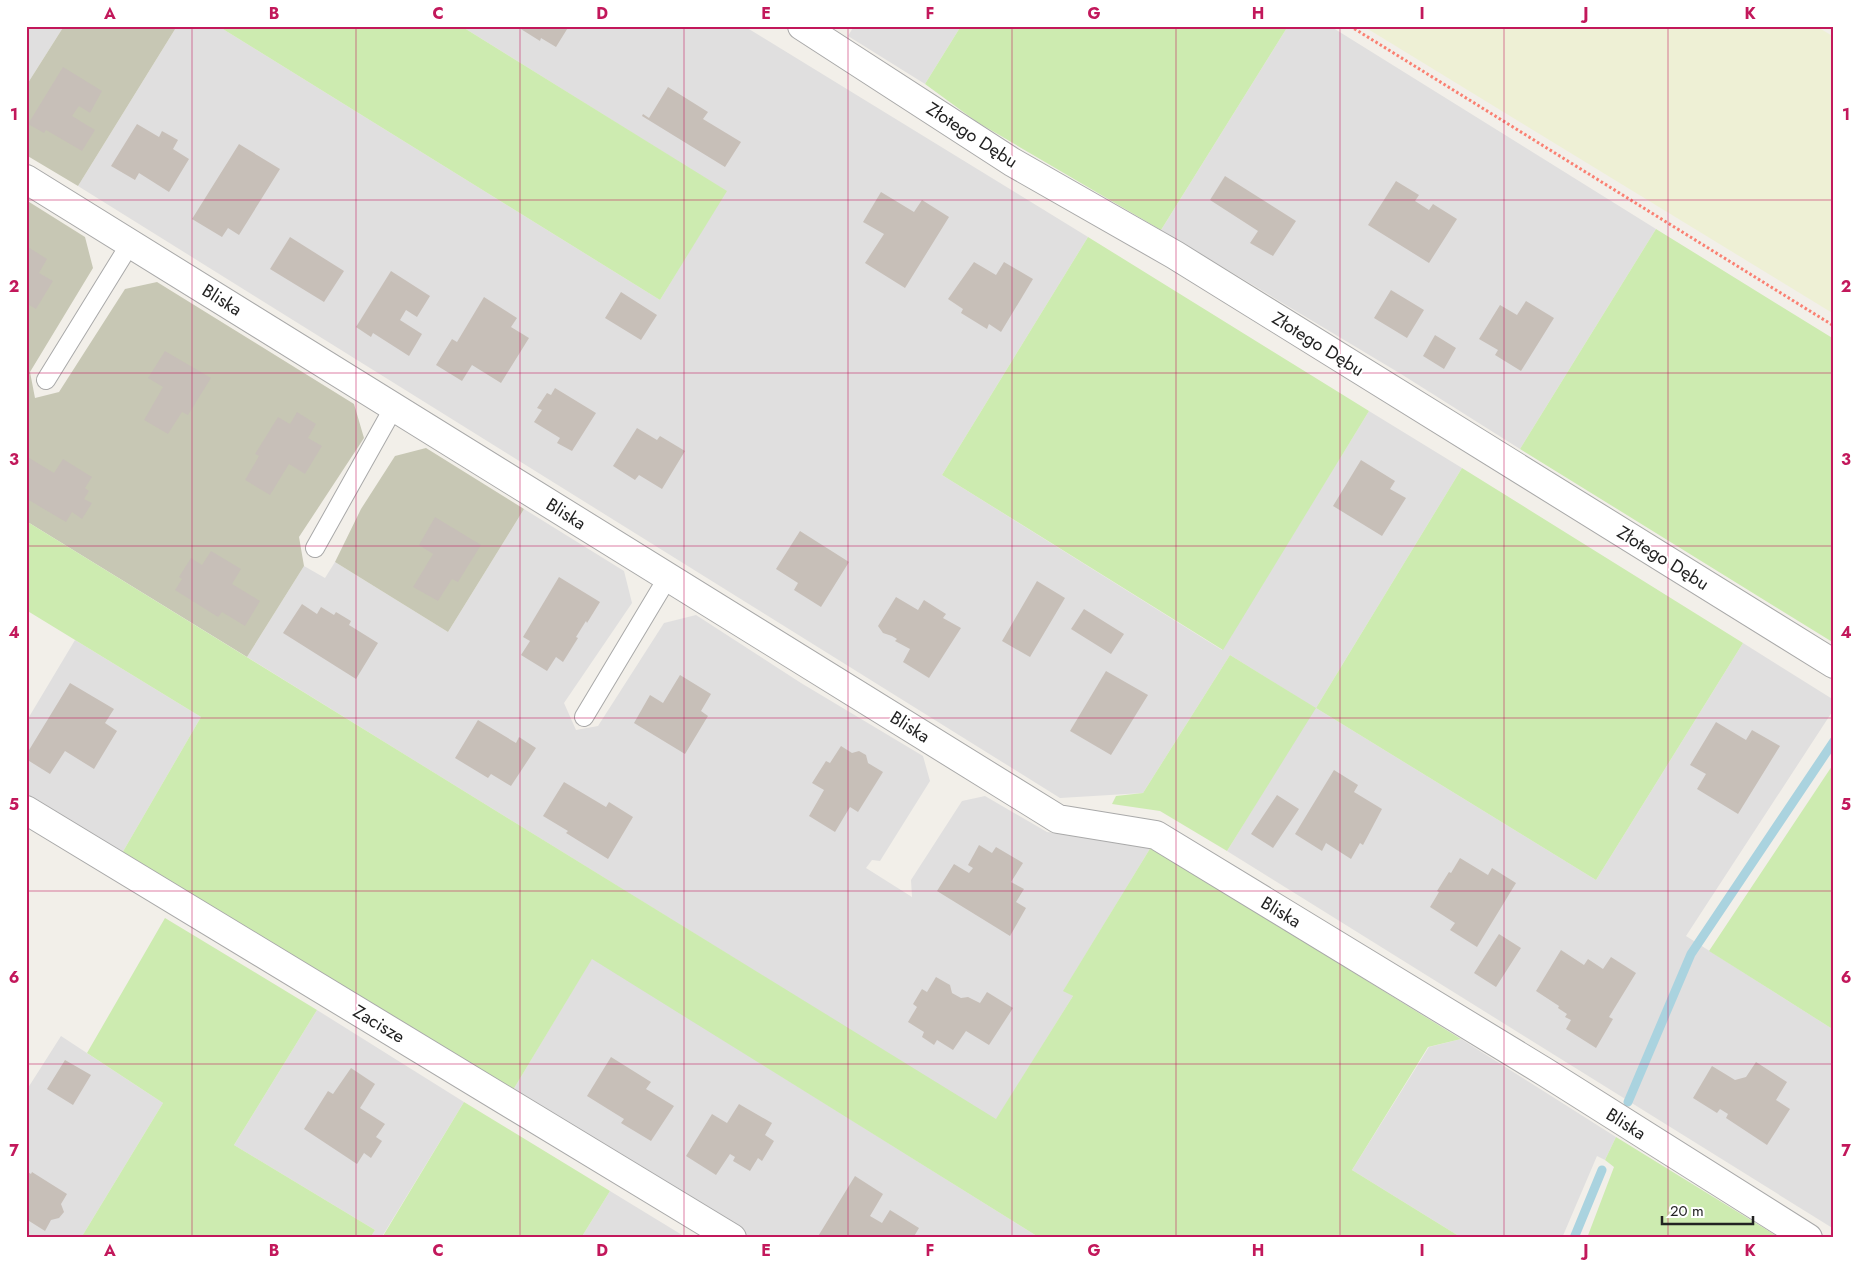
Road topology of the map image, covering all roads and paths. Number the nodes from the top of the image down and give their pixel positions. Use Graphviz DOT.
graph roads {
  1 [pos="802,26"];
  2 [pos="1350,26"];
  3 [pos="26,179"];
  4 [pos="130,244"];
  5 [pos="1834,326"];
  6 [pos="46,380"];
  7 [pos="394,407"];
  8 [pos="315,548"];
  9 [pos="668,577"];
  10 [pos="1834,664"];
  11 [pos="584,717"];
  12 [pos="26,810"];
  13 [pos="732,1238"];
  14 [pos="1808,1238"];
  1 -- 10 [label="street, Złotego Dębu"];
  2 -- 5 [label="path"];
  3 -- 4 [label="street, Bliska"];
  4 -- 6 [label="lane"];
  4 -- 7 [label="street, Bliska"];
  7 -- 8 [label="lane"];
  7 -- 9 [label="street, Bliska"];
  9 -- 11 [label="lane"];
  9 -- 14 [label="street, Bliska"];
  12 -- 13 [label="street, Zacisze"];
}
